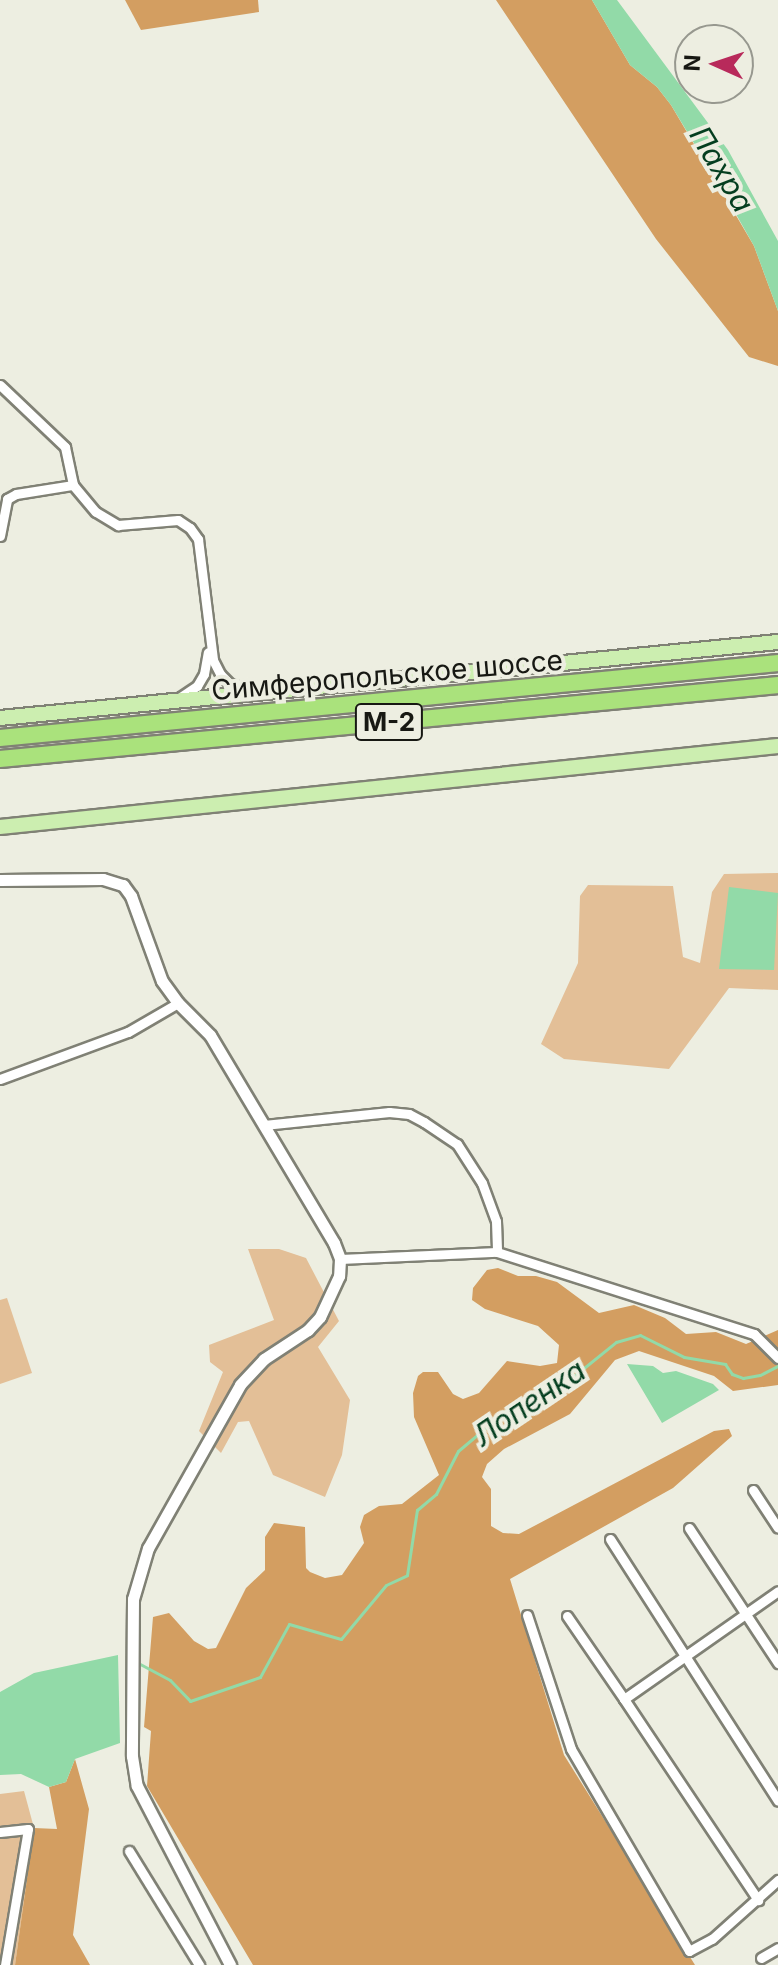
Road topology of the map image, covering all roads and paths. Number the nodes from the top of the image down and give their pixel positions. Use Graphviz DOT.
graph roads {
  1 [pos="0,385"];
  2 [pos="73,485"];
  3 [pos="0,536"];
  4 [pos="209,641"];
  5 [pos="778,642"];
  6 [pos="778,663"];
  7 [pos="778,685"];
  8 [pos="269,692"];
  9 [pos="165,703"];
  10 [pos="0,718"];
  11 [pos="0,738"];
  12 [pos="778,746"];
  13 [pos="0,759"];
  14 [pos="0,827"];
  15 [pos="0,880"];
  16 [pos="178,1003"];
  17 [pos="0,1079"];
  18 [pos="264,1125"];
  19 [pos="497,1252"];
  20 [pos="340,1259"];
  21 [pos="778,1358"];
  22 [pos="753,1490"];
  23 [pos="689,1528"];
  24 [pos="778,1528"];
  25 [pos="610,1539"];
  26 [pos="778,1591"];
  27 [pos="745,1614"];
  28 [pos="527,1615"];
  29 [pos="567,1616"];
  30 [pos="685,1656"];
  31 [pos="778,1663"];
  32 [pos="624,1699"];
  33 [pos="778,1801"];
  34 [pos="0,1832"];
  35 [pos="129,1851"];
  36 [pos="778,1880"];
  37 [pos="758,1900"];
  38 [pos="778,1948"];
  39 [pos="761,1958"];
  40 [pos="5,1965"];
  41 [pos="199,1965"];
  42 [pos="230,1965"];
  1 -- 2 [label="street"];
  2 -- 3 [label="street"];
  2 -- 4 [label="street"];
  4 -- 8 [label="street"];
  4 -- 9 [label="street"];
  5 -- 8 [label="main road"];
  6 -- 11 [label="highway, Симферопольское шоссе / М-2"];
  7 -- 13 [label="highway, Симферопольское шоссе / М-2"];
  8 -- 9 [label="main road"];
  9 -- 10 [label="main road"];
  12 -- 14 [label="main road"];
  15 -- 16 [label="street"];
  16 -- 17 [label="street"];
  16 -- 18 [label="street"];
  18 -- 19 [label="street"];
  18 -- 20 [label="street"];
  19 -- 20 [label="street"];
  19 -- 21 [label="street"];
  20 -- 42 [label="street"];
  22 -- 24 [label="street"];
  23 -- 27 [label="street"];
  25 -- 30 [label="street"];
  26 -- 27 [label="street"];
  27 -- 30 [label="street"];
  27 -- 31 [label="street"];
  28 -- 37 [label="street"];
  29 -- 32 [label="street"];
  30 -- 32 [label="street"];
  30 -- 33 [label="street"];
  32 -- 37 [label="street"];
  34 -- 40 [label="street"];
  35 -- 41 [label="street"];
  36 -- 37 [label="street"];
  38 -- 39 [label="street"];
}
